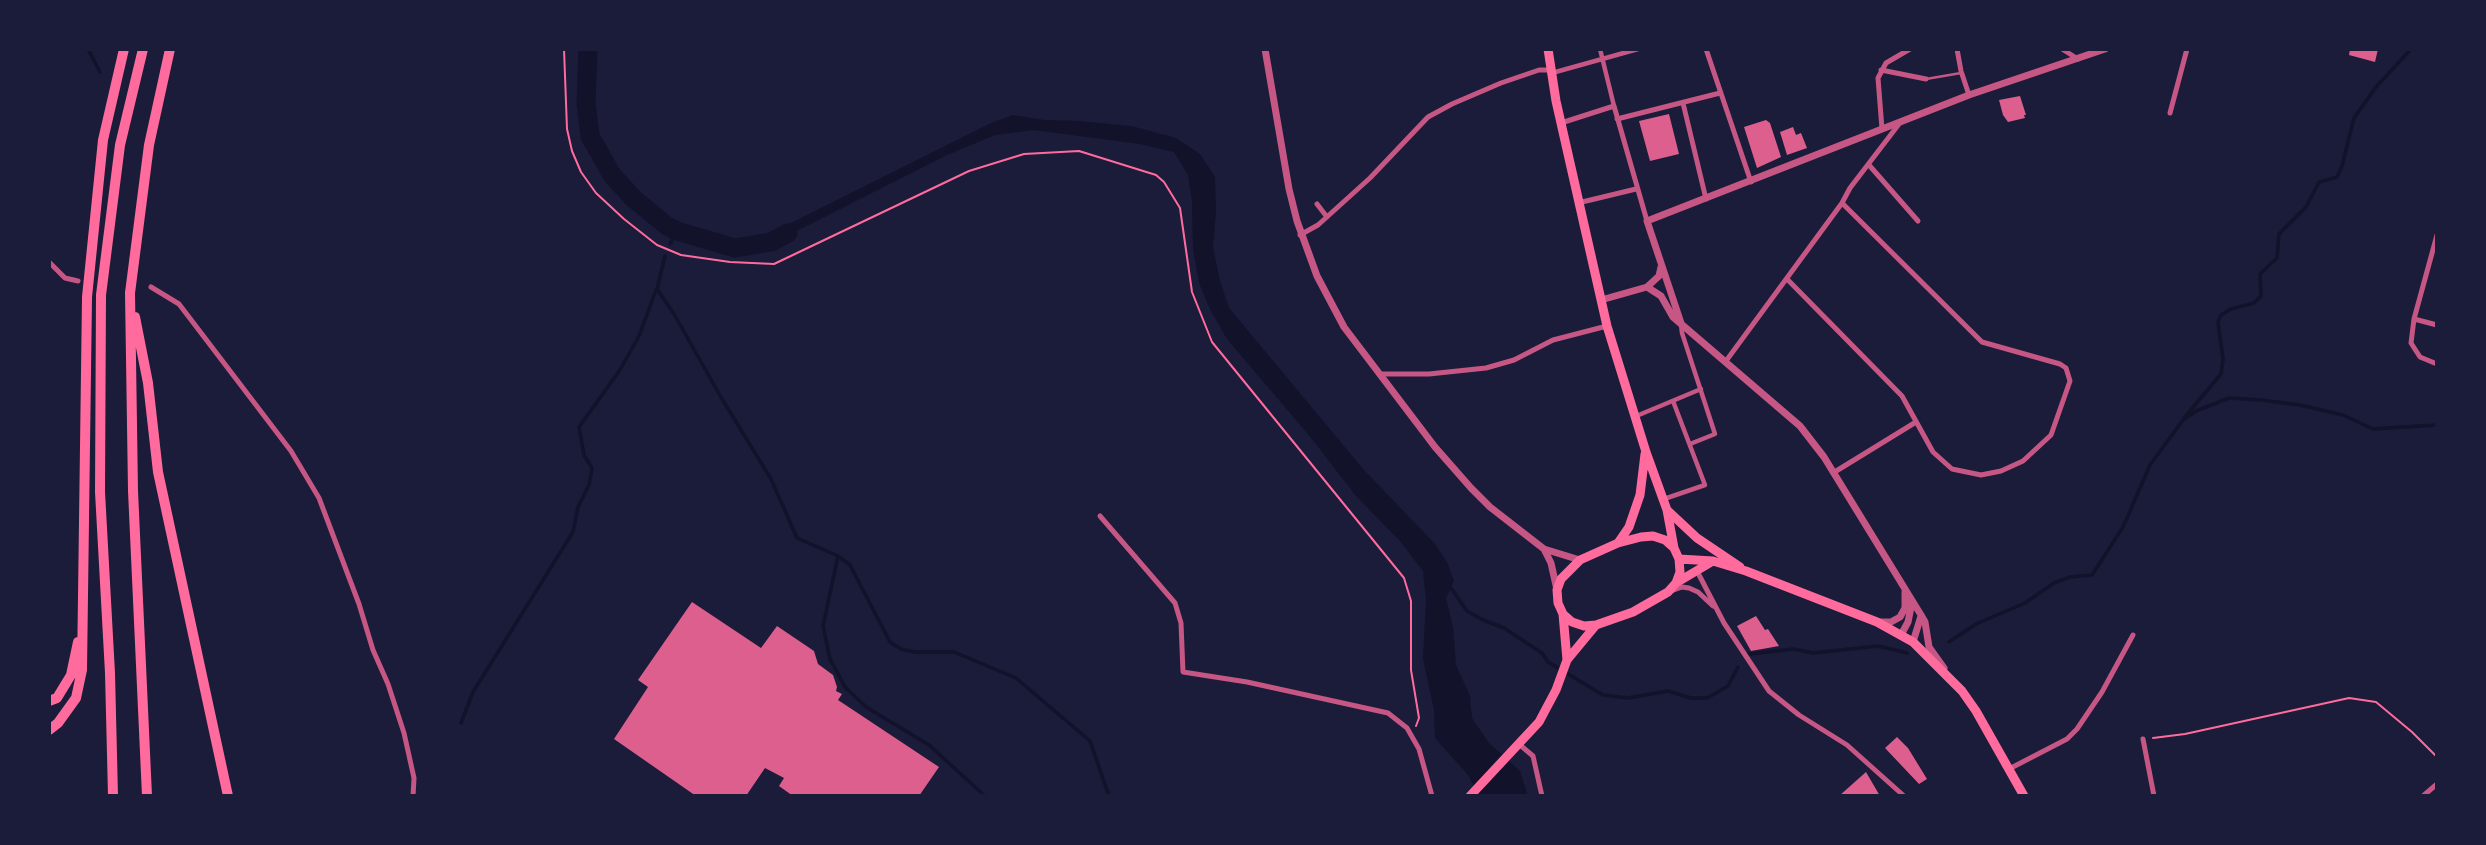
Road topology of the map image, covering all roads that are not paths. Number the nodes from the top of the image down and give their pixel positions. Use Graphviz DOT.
graph roads {
  1 [pos="124,49"];
  2 [pos="143,49"];
  3 [pos="170,49"];
  4 [pos="1265,49"];
  5 [pos="1548,49"];
  6 [pos="1600,49"];
  7 [pos="1638,49"];
  8 [pos="1706,49"];
  9 [pos="1910,49"];
  10 [pos="1957,49"];
  11 [pos="2062,49"];
  12 [pos="2105,49"];
  13 [pos="2187,49"];
  14 [pos="1602,58"];
  15 [pos="2078,59"];
  16 [pos="1881,70"];
  17 [pos="1552,71"];
  18 [pos="1961,73"];
  19 [pos="1926,79"];
  20 [pos="1720,93"];
  21 [pos="1969,95"];
  22 [pos="1683,103"];
  23 [pos="1614,106"];
  24 [pos="2169,113"];
  25 [pos="1617,119"];
  26 [pos="1900,122"];
  27 [pos="1560,123"];
  28 [pos="1882,129"];
  29 [pos="1869,164"];
  30 [pos="1751,182"];
  31 [pos="1636,189"];
  32 [pos="1706,199"];
  33 [pos="1578,203"];
  34 [pos="1842,203"];
  35 [pos="1317,204"];
  36 [pos="1327,217"];
  37 [pos="1647,221"];
  38 [pos="1918,221"];
  39 [pos="1300,234"];
  40 [pos="2437,238"];
  41 [pos="49,262"];
  42 [pos="1661,267"];
  43 [pos="1787,279"];
  44 [pos="78,281"];
  45 [pos="151,287"];
  46 [pos="1647,287"];
  47 [pos="130,293"];
  48 [pos="1601,300"];
  49 [pos="2414,319"];
  50 [pos="1681,323"];
  51 [pos="2437,325"];
  52 [pos="1606,326"];
  53 [pos="1726,361"];
  54 [pos="2437,364"];
  55 [pos="1379,374"];
  56 [pos="1701,389"];
  57 [pos="1673,401"];
  58 [pos="1634,417"];
  59 [pos="1916,422"];
  60 [pos="1690,444"];
  61 [pos="1646,452"];
  62 [pos="1833,473"];
  63 [pos="1665,505"];
  64 [pos="1100,516"];
  65 [pos="1618,544"];
  66 [pos="1674,548"];
  67 [pos="1544,549"];
  68 [pos="1679,559"];
  69 [pos="1580,561"];
  70 [pos="1713,561"];
  71 [pos="1697,571"];
  72 [pos="1746,571"];
  73 [pos="1676,583"];
  74 [pos="1557,590"];
  75 [pos="1905,591"];
  76 [pos="1668,593"];
  77 [pos="1717,610"];
  78 [pos="1563,614"];
  79 [pos="1921,615"];
  80 [pos="1877,622"];
  81 [pos="81,625"];
  82 [pos="1596,625"];
  83 [pos="1901,635"];
  84 [pos="2133,635"];
  85 [pos="1913,642"];
  86 [pos="1567,660"];
  87 [pos="1950,677"];
  88 [pos="49,701"];
  89 [pos="49,730"];
  90 [pos="2143,739"];
  91 [pos="1520,745"];
  92 [pos="2009,769"];
  93 [pos="2437,784"];
  94 [pos="113,796"];
  95 [pos="148,796"];
  96 [pos="228,796"];
  97 [pos="413,796"];
  98 [pos="1432,796"];
  99 [pos="1470,796"];
  100 [pos="1542,796"];
  101 [pos="1904,796"];
  102 [pos="2024,796"];
  103 [pos="2151,796"];
  104 [pos="2424,796"];
  1 -- 81 [label="highway"];
  2 -- 94 [label="highway"];
  3 -- 47 [label="highway"];
  4 -- 39 [label="street"];
  5 -- 17 [label="main road"];
  6 -- 14 [label="street"];
  7 -- 14 [label="street"];
  8 -- 20 [label="street"];
  9 -- 16 [label="street"];
  10 -- 18 [label="street"];
  11 -- 15 [label="street"];
  12 -- 15 [label="street"];
  13 -- 24 [label="street"];
  14 -- 17 [label="street"];
  14 -- 23 [label="street"];
  15 -- 21 [label="street"];
  16 -- 19 [label="street"];
  16 -- 28 [label="street"];
  17 -- 27 [label="main road"];
  17 -- 36 [label="street"];
  18 -- 19 [label="lane"];
  18 -- 21 [label="street"];
  20 -- 22 [label="street"];
  20 -- 30 [label="street"];
  21 -- 26 [label="street"];
  22 -- 25 [label="street"];
  22 -- 32 [label="street"];
  23 -- 25 [label="street"];
  23 -- 27 [label="street"];
  25 -- 31 [label="street"];
  26 -- 28 [label="street"];
  26 -- 29 [label="street"];
  27 -- 33 [label="main road"];
  28 -- 30 [label="street"];
  29 -- 34 [label="street"];
  29 -- 38 [label="street"];
  30 -- 32 [label="street"];
  31 -- 33 [label="street"];
  31 -- 37 [label="street"];
  32 -- 37 [label="street"];
  33 -- 48 [label="main road"];
  34 -- 43 [label="street"];
  34 -- 59 [label="street"];
  35 -- 36 [label="street"];
  36 -- 39 [label="street"];
  37 -- 42 [label="street"];
  39 -- 55 [label="street"];
  40 -- 49 [label="street"];
  41 -- 44 [label="street"];
  42 -- 46 [label="street"];
  42 -- 50 [label="street"];
  43 -- 53 [label="street"];
  43 -- 59 [label="street"];
  45 -- 97 [label="street"];
  46 -- 48 [label="street"];
  46 -- 50 [label="street"];
  47 -- 95 [label="highway"];
  47 -- 96 [label="highway"];
  48 -- 52 [label="main road"];
  49 -- 51 [label="street"];
  49 -- 54 [label="street"];
  50 -- 53 [label="street"];
  50 -- 56 [label="street"];
  52 -- 55 [label="street"];
  52 -- 58 [label="main road"];
  53 -- 62 [label="street"];
  55 -- 67 [label="street"];
  56 -- 57 [label="street"];
  56 -- 60 [label="street"];
  57 -- 58 [label="street"];
  57 -- 60 [label="street"];
  58 -- 61 [label="main road"];
  59 -- 62 [label="street"];
  60 -- 63 [label="street"];
  61 -- 63 [label="main road"];
  61 -- 65 [label="main road"];
  62 -- 75 [label="street"];
  63 -- 66 [label="main road"];
  63 -- 72 [label="main road"];
  64 -- 98 [label="street"];
  65 -- 66 [label="main road"];
  65 -- 69 [label="main road"];
  66 -- 68 [label="main road"];
  67 -- 69 [label="street"];
  67 -- 74 [label="street"];
  68 -- 70 [label="main road"];
  68 -- 73 [label="main road"];
  69 -- 74 [label="main road"];
  70 -- 71 [label="main road"];
  70 -- 72 [label="main road"];
  71 -- 73 [label="main road"];
  71 -- 77 [label="street"];
  72 -- 80 [label="main road"];
  73 -- 76 [label="main road"];
  74 -- 78 [label="main road"];
  75 -- 79 [label="street"];
  75 -- 80 [label="street"];
  75 -- 83 [label="street"];
  76 -- 77 [label="street"];
  76 -- 82 [label="main road"];
  77 -- 101 [label="street"];
  78 -- 82 [label="main road"];
  78 -- 86 [label="main road"];
  79 -- 85 [label="street"];
  79 -- 87 [label="street"];
  80 -- 83 [label="main road"];
  81 -- 88 [label="highway"];
  81 -- 89 [label="highway"];
  82 -- 86 [label="main road"];
  83 -- 85 [label="main road"];
  84 -- 92 [label="street"];
  85 -- 87 [label="main road"];
  86 -- 91 [label="main road"];
  87 -- 92 [label="main road"];
  90 -- 103 [label="street"];
  91 -- 99 [label="main road"];
  91 -- 100 [label="street"];
  92 -- 102 [label="main road"];
  93 -- 104 [label="street"];
}
